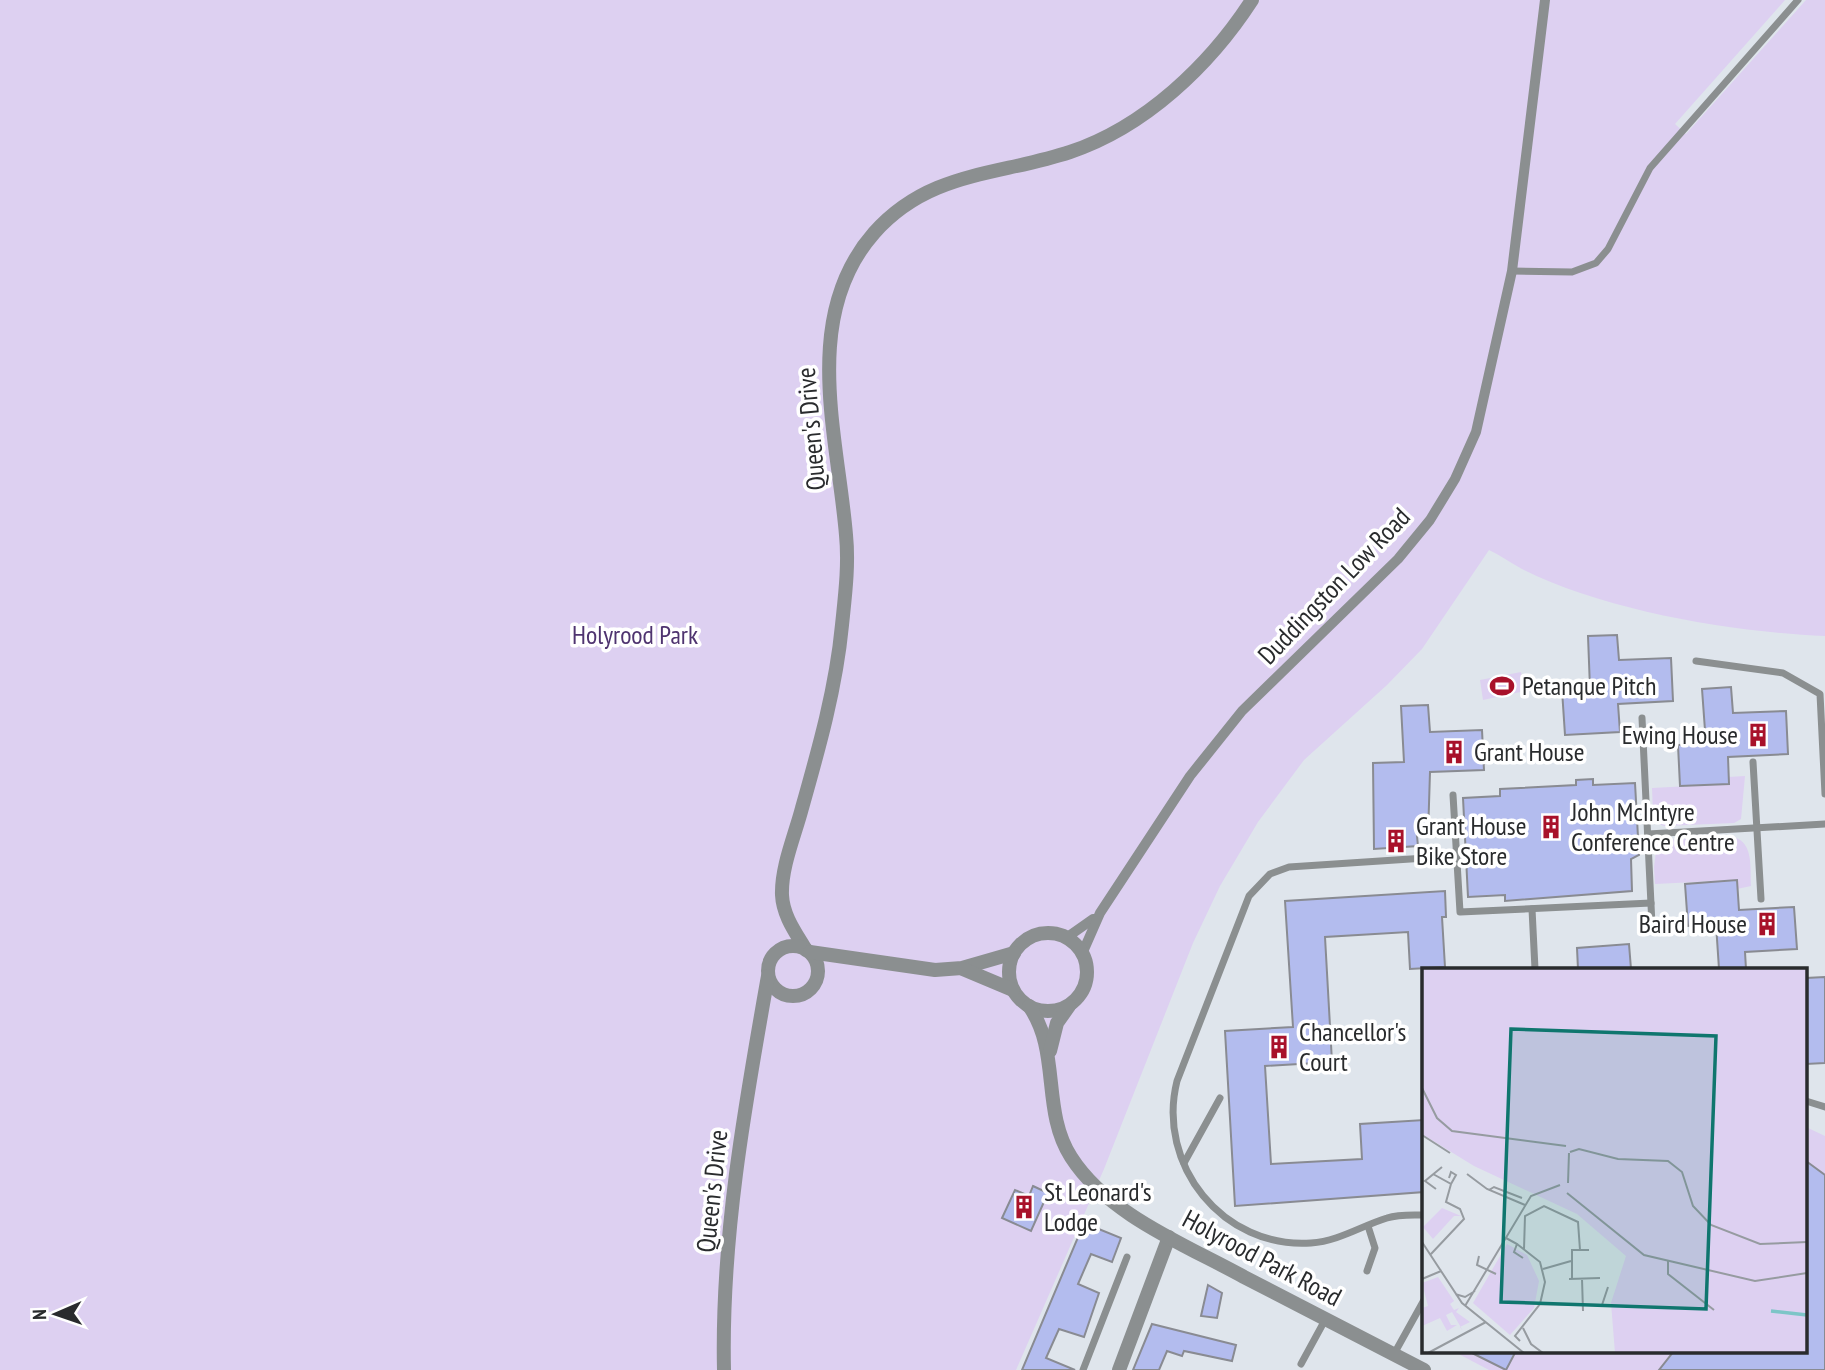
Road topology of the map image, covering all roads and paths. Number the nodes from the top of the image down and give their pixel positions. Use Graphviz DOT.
graph roads {
  1 [pos="1252,0"];
  2 [pos="1545,0"];
  3 [pos="1798,0"];
  4 [pos="1512,271"];
  5 [pos="1696,661"];
  6 [pos="1642,718"];
  7 [pos="1753,762"];
  8 [pos="1825,793"];
  9 [pos="1453,795"];
  10 [pos="1825,824"];
  11 [pos="1757,828"];
  12 [pos="1648,834"];
  13 [pos="1456,856"];
  14 [pos="1760,899"];
  15 [pos="1651,903"];
  16 [pos="1532,909"];
  17 [pos="1100,913"];
  18 [pos="1651,925"];
  19 [pos="1066,938"];
  20 [pos="808,951"];
  21 [pos="1014,953"];
  22 [pos="1082,954"];
  23 [pos="848,960"];
  24 [pos="962,968"];
  25 [pos="1535,968"];
  26 [pos="817,975"];
  27 [pos="768,976"];
  28 [pos="1013,990"];
  29 [pos="788,995"];
  30 [pos="1072,1003"];
  31 [pos="1029,1006"];
  32 [pos="760,1019"];
  33 [pos="1049,1059"];
  34 [pos="1220,1098"];
  35 [pos="1808,1102"];
  36 [pos="1825,1107"];
  37 [pos="1184,1163"];
  38 [pos="1422,1215"];
  39 [pos="1368,1226"];
  40 [pos="1169,1237"];
  41 [pos="1127,1257"];
  42 [pos="1367,1271"];
  43 [pos="1422,1304"];
  44 [pos="1325,1319"];
  45 [pos="1394,1355"];
  46 [pos="1301,1364"];
  47 [pos="724,1370"];
  48 [pos="1083,1370"];
  49 [pos="1119,1370"];
  50 [pos="1423,1370"];
  1 -- 20 [label="street, Queen's Drive"];
  2 -- 4 [label="street, Duddingston Low Road"];
  3 -- 4 [label="lane"];
  4 -- 17 [label="street, Duddingston Low Road"];
  5 -- 8 [label="lane"];
  6 -- 12 [label="lane"];
  7 -- 11 [label="lane"];
  9 -- 13 [label="lane"];
  10 -- 11 [label="lane"];
  11 -- 12 [label="lane"];
  11 -- 14 [label="lane"];
  12 -- 15 [label="lane"];
  13 -- 16 [label="lane"];
  13 -- 37 [label="lane"];
  15 -- 16 [label="lane"];
  15 -- 18 [label="lane"];
  16 -- 25 [label="lane"];
  17 -- 19 [label="street"];
  17 -- 22 [label="street"];
  19 -- 21 [label="street, Queen's Drive"];
  19 -- 22 [label="street"];
  20 -- 23 [label="street, Queen's Drive"];
  20 -- 26 [label="street, Queen's Drive"];
  20 -- 27 [label="street, Queen's Drive"];
  21 -- 24 [label="street, Queen's Drive"];
  21 -- 28 [label="street"];
  22 -- 30 [label="street"];
  23 -- 24 [label="street, Queen's Drive"];
  23 -- 26 [label="street"];
  24 -- 28 [label="street, Queen's Drive"];
  26 -- 29 [label="street"];
  27 -- 29 [label="street"];
  27 -- 32 [label="street, Queen's Drive"];
  28 -- 31 [label="street, Queen's Drive"];
  29 -- 32 [label="street"];
  30 -- 31 [label="street"];
  30 -- 33 [label="street"];
  31 -- 33 [label="street, Queen's Drive"];
  32 -- 47 [label="street, Queen's Drive"];
  33 -- 40 [label="street, Holyrood Park Road"];
  34 -- 37 [label="lane"];
  35 -- 36 [label="lane"];
  37 -- 39 [label="lane"];
  38 -- 39 [label="lane"];
  39 -- 42 [label="lane"];
  40 -- 44 [label="street, Holyrood Park Road"];
  40 -- 49 [label="street"];
  41 -- 48 [label="lane"];
  43 -- 45 [label="lane"];
  44 -- 45 [label="street, Holyrood Park Road"];
  44 -- 46 [label="lane"];
  45 -- 50 [label="street, Holyrood Park Road"];
}
